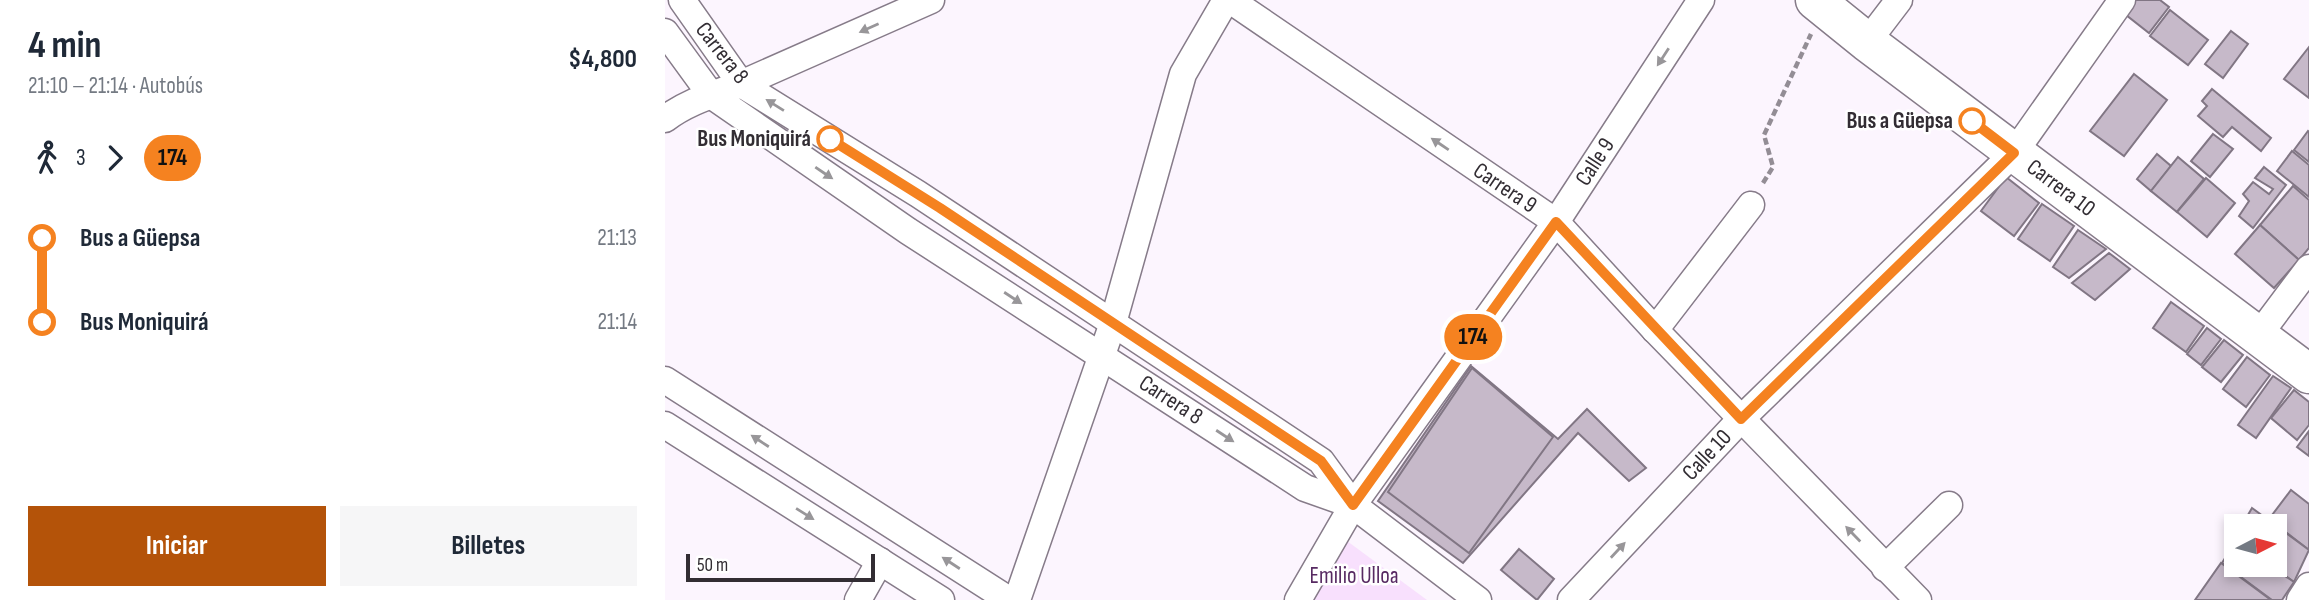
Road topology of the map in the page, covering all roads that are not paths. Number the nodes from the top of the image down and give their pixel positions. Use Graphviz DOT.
graph roads {
  1 [pos="682,0"];
  2 [pos="931,0"];
  3 [pos="1228,0"];
  4 [pos="1701,0"];
  5 [pos="1899,0"];
  6 [pos="2122,0"];
  7 [pos="1815,14"];
  8 [pos="665,32"];
  9 [pos="1867,42"];
  10 [pos="741,85"];
  11 [pos="711,95"];
  12 [pos="665,119"];
  13 [pos="2014,153"];
  14 [pos="1751,205"];
  15 [pos="1556,222"];
  16 [pos="2309,268"];
  17 [pos="1113,323"];
  18 [pos="1655,330"];
  19 [pos="2258,336"];
  20 [pos="1101,355"];
  21 [pos="2309,374"];
  22 [pos="665,380"];
  23 [pos="1741,419"];
  24 [pos="665,425"];
  25 [pos="1353,505"];
  26 [pos="1949,505"];
  27 [pos="880,561"];
  28 [pos="1885,568"];
  29 [pos="2309,586"];
  30 [pos="858,600"];
  31 [pos="941,600"];
  32 [pos="1009,600"];
  33 [pos="1017,600"];
  34 [pos="1298,600"];
  35 [pos="1478,600"];
  36 [pos="1571,600"];
  37 [pos="1918,600"];
  38 [pos="2300,600"];
  1 -- 10 [label="street, Carrera 8"];
  2 -- 10 [label="street, one-way"];
  15 -- 3 [label="street, Carrera 9, one-way"];
  3 -- 17 [label="street"];
  4 -- 15 [label="street, Calle 9, one-way"];
  5 -- 9 [label="street"];
  6 -- 13 [label="street, Calle 10"];
  7 -- 9 [label="highway, Carrera 10"];
  8 -- 11 [label="street, Carrera 8"];
  9 -- 13 [label="highway, Carrera 10"];
  10 -- 11 [label="street"];
  17 -- 10 [label="street, Carrera 8, one-way"];
  11 -- 12 [label="street"];
  11 -- 20 [label="street, Carrera 8, one-way"];
  13 -- 19 [label="highway, Carrera 10"];
  13 -- 23 [label="street, Calle 10"];
  14 -- 18 [label="street"];
  15 -- 18 [label="street, Carrera 9"];
  15 -- 25 [label="street, Calle 9"];
  16 -- 19 [label="street"];
  17 -- 20 [label="street"];
  17 -- 25 [label="street, Carrera 8"];
  18 -- 23 [label="street, Carrera 9"];
  19 -- 21 [label="highway, Carrera 10"];
  20 -- 25 [label="street, Carrera 8, one-way"];
  20 -- 33 [label="street"];
  32 -- 22 [label="street, one-way"];
  28 -- 23 [label="street, Carrera 9, one-way"];
  36 -- 23 [label="street, Calle 10, one-way"];
  24 -- 27 [label="street, one-way"];
  25 -- 34 [label="street, Calle 9"];
  25 -- 35 [label="street, Carrera 8"];
  26 -- 28 [label="street"];
  27 -- 30 [label="street"];
  27 -- 31 [label="street"];
  28 -- 37 [label="street, Carrera 9"];
  29 -- 38 [label="street"];
}
